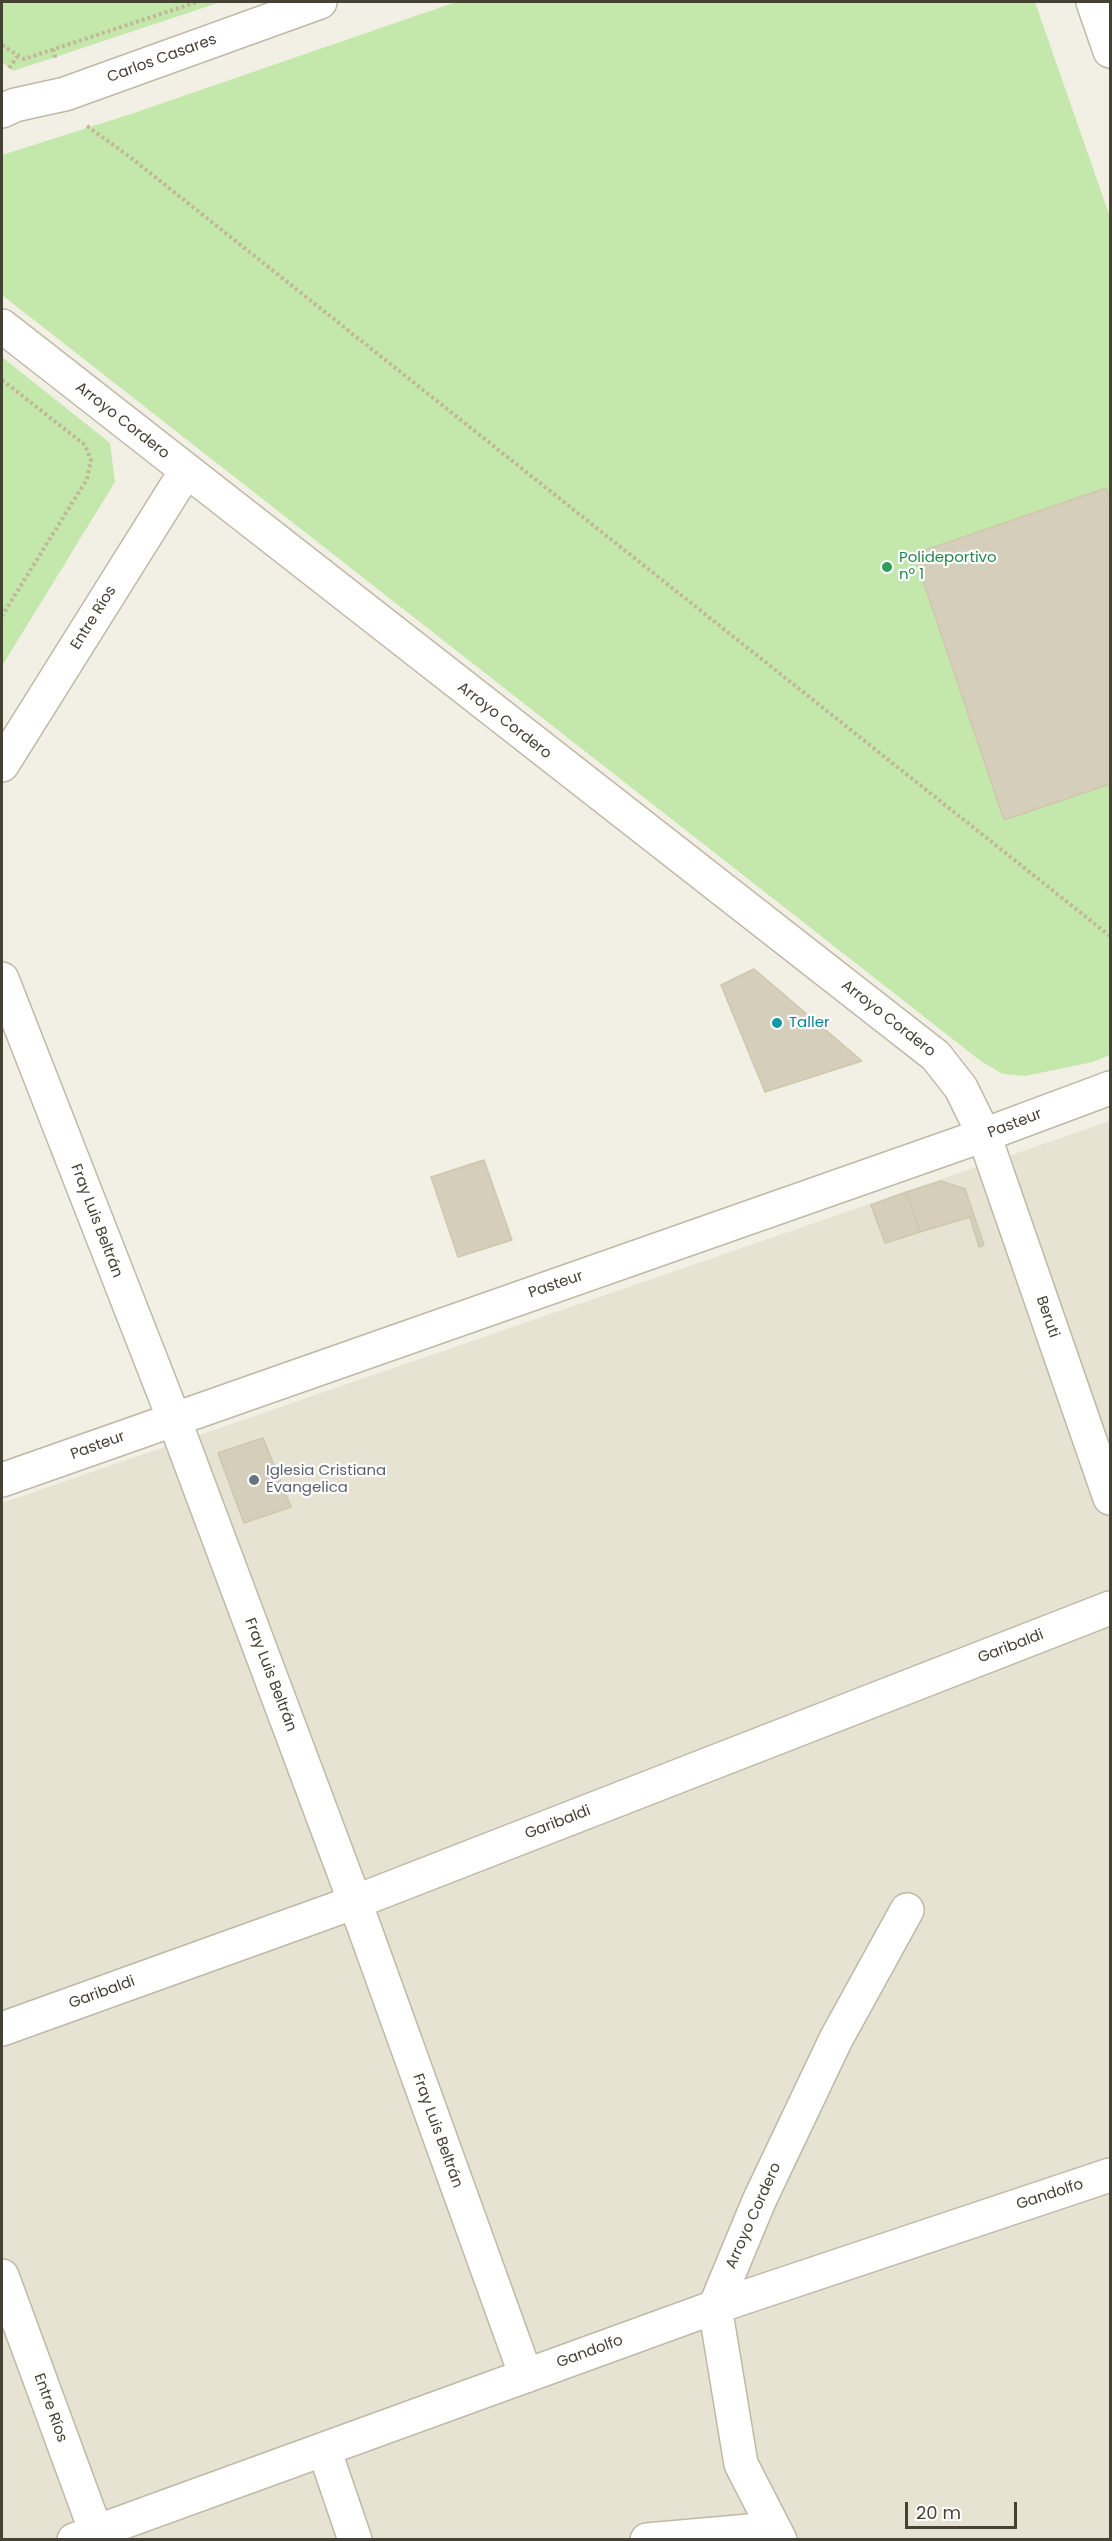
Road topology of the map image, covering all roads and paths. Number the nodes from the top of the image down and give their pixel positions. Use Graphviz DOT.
graph roads {
  1 [pos="197,2"];
  2 [pos="320,2"];
  3 [pos="1093,2"];
  4 [pos="2,45"];
  5 [pos="53,49"];
  6 [pos="1110,51"];
  7 [pos="65,94"];
  8 [pos="6,103"];
  9 [pos="2,326"];
  10 [pos="2,380"];
  11 [pos="178,465"];
  12 [pos="2,616"];
  13 [pos="2,726"];
  14 [pos="2,765"];
  15 [pos="1110,936"];
  16 [pos="2,978"];
  17 [pos="1110,1088"];
  18 [pos="984,1135"];
  19 [pos="174,1419"];
  20 [pos="2,1480"];
  21 [pos="1110,1498"];
  22 [pos="1110,1608"];
  23 [pos="355,1902"];
  24 [pos="907,1910"];
  25 [pos="2,2029"];
  26 [pos="1110,2175"];
  27 [pos="2,2276"];
  28 [pos="715,2307"];
  29 [pos="526,2376"];
  30 [pos="324,2449"];
  31 [pos="776,2534"];
  32 [pos="90,2537"];
  33 [pos="356,2540"];
  34 [pos="647,2540"];
  1 -- 5 [label="path"];
  2 -- 7 [label="street, Carlos Casares"];
  3 -- 6 [label="street"];
  4 -- 5 [label="path"];
  5 -- 7 [label="path"];
  7 -- 8 [label="street, Carlos Casares"];
  7 -- 15 [label="path"];
  9 -- 11 [label="street, Arroyo Cordero"];
  10 -- 12 [label="path"];
  11 -- 13 [label="street, Entre Ríos"];
  11 -- 14 [label="street, Entre Ríos"];
  11 -- 18 [label="street, Arroyo Cordero"];
  16 -- 19 [label="street, Fray Luis Beltrán"];
  17 -- 18 [label="street, Pasteur"];
  18 -- 19 [label="street, Pasteur"];
  18 -- 21 [label="street, Beruti"];
  19 -- 20 [label="street, Pasteur"];
  19 -- 23 [label="street, Fray Luis Beltrán"];
  22 -- 23 [label="street, Garibaldi"];
  23 -- 25 [label="street, Garibaldi"];
  23 -- 29 [label="street, Fray Luis Beltrán"];
  24 -- 28 [label="street, Arroyo Cordero"];
  26 -- 28 [label="street, Gandolfo"];
  27 -- 32 [label="street, Entre Ríos"];
  28 -- 29 [label="street, Gandolfo"];
  28 -- 31 [label="street"];
  29 -- 30 [label="street, Gandolfo"];
  30 -- 32 [label="street, Gandolfo"];
  30 -- 33 [label="street"];
  31 -- 34 [label="street"];
}
